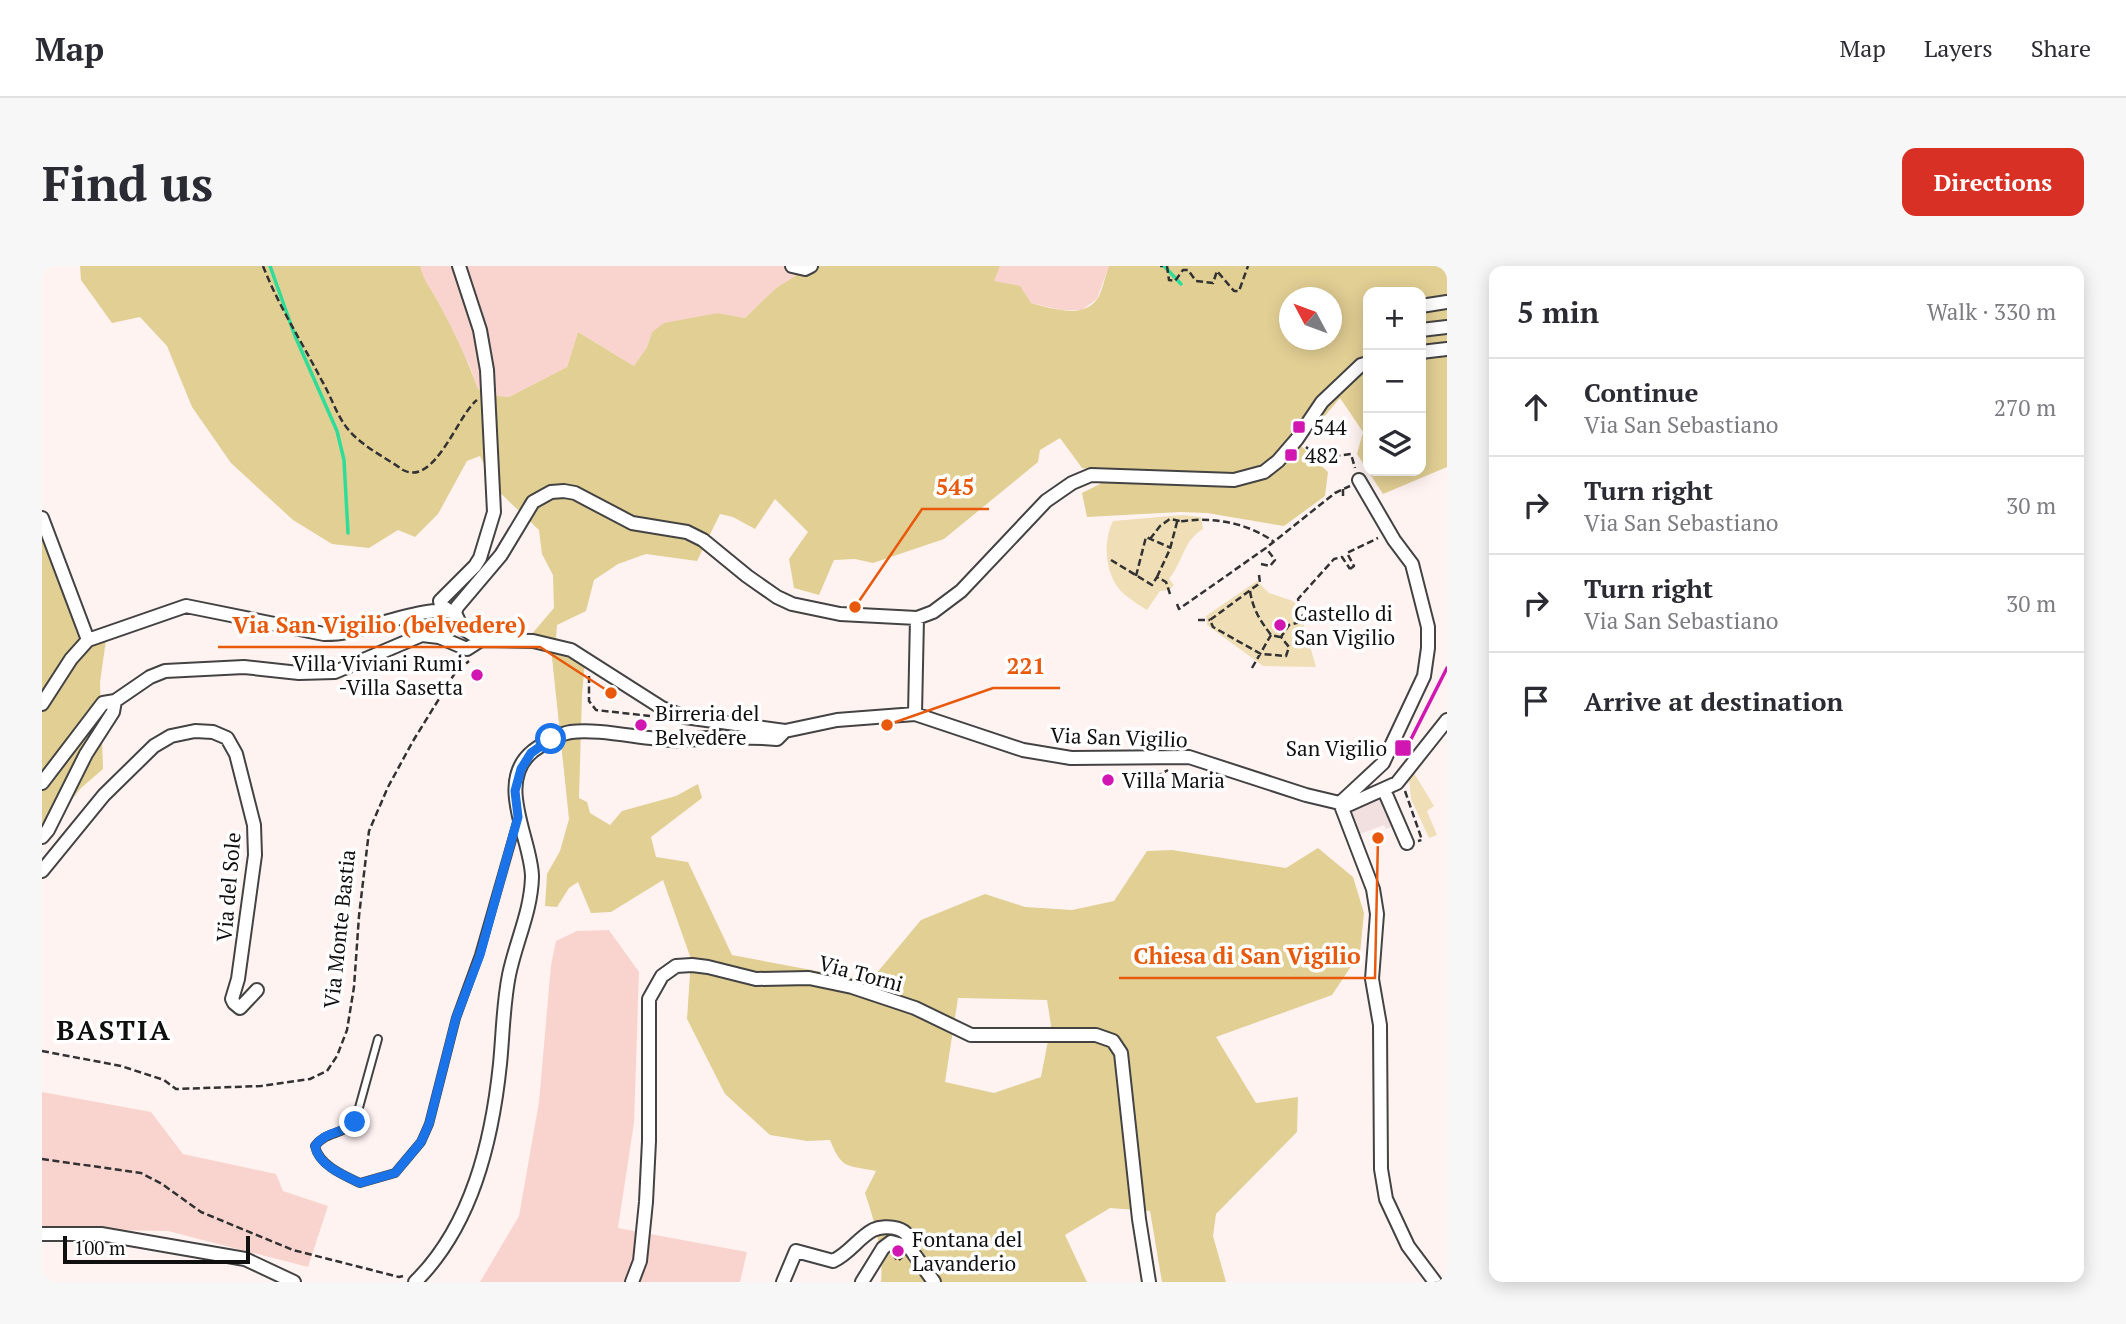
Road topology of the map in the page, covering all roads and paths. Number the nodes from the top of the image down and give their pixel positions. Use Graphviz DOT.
graph roads {
  1 [pos="264,266"];
  2 [pos="459,266"];
  3 [pos="793,266"];
  4 [pos="811,266"];
  5 [pos="1163,266"];
  6 [pos="1248,266"];
  7 [pos="1447,302"];
  8 [pos="1426,305"];
  9 [pos="1447,327"];
  10 [pos="1426,329"];
  11 [pos="1447,349"];
  12 [pos="1426,351"];
  13 [pos="1363,364"];
  14 [pos="488,392"];
  15 [pos="1306,447"];
  16 [pos="1359,480"];
  17 [pos="1343,489"];
  18 [pos="1343,497"];
  19 [pos="42,518"];
  20 [pos="1181,522"];
  21 [pos="1390,531"];
  22 [pos="1150,538"];
  23 [pos="1274,542"];
  24 [pos="1171,548"];
  25 [pos="1266,548"];
  26 [pos="1111,560"];
  27 [pos="1261,564"];
  28 [pos="1259,575"];
  29 [pos="1136,576"];
  30 [pos="1157,577"];
  31 [pos="1250,591"];
  32 [pos="1170,594"];
  33 [pos="1177,604"];
  34 [pos="452,612"];
  35 [pos="917,618"];
  36 [pos="1198,620"];
  37 [pos="1210,620"];
  38 [pos="1271,635"];
  39 [pos="1281,637"];
  40 [pos="88,640"];
  41 [pos="481,640"];
  42 [pos="1261,654"];
  43 [pos="591,662"];
  44 [pos="1252,668"];
  45 [pos="451,682"];
  46 [pos="115,701"];
  47 [pos="42,704"];
  48 [pos="915,714"];
  49 [pos="651,716"];
  50 [pos="1447,720"];
  51 [pos="785,731"];
  52 [pos="1168,770"];
  53 [pos="1402,778"];
  54 [pos="42,783"];
  55 [pos="1126,787"];
  56 [pos="1384,790"];
  57 [pos="1340,803"];
  58 [pos="518,817"];
  59 [pos="42,837"];
  60 [pos="1406,843"];
  61 [pos="42,871"];
  62 [pos="257,990"];
  63 [pos="378,1039"];
  64 [pos="42,1051"];
  65 [pos="42,1159"];
  66 [pos="42,1234"];
  67 [pos="909,1247"];
  68 [pos="412,1278"];
  69 [pos="294,1282"];
  70 [pos="632,1282"];
  71 [pos="782,1282"];
  72 [pos="862,1282"];
  73 [pos="934,1282"];
  74 [pos="1149,1282"];
  75 [pos="1435,1282"];
  1 -- 14 [label="path"];
  2 -- 14 [label="street"];
  3 -- 4 [label="street"];
  5 -- 6 [label="path"];
  7 -- 8 [label="street"];
  9 -- 10 [label="street"];
  11 -- 12 [label="street"];
  13 -- 35 [label="street"];
  14 -- 34 [label="street"];
  15 -- 16 [label="path"];
  16 -- 17 [label="path"];
  16 -- 21 [label="street"];
  17 -- 18 [label="path"];
  17 -- 23 [label="path"];
  19 -- 40 [label="street"];
  20 -- 22 [label="path"];
  20 -- 23 [label="path"];
  20 -- 24 [label="path"];
  21 -- 39 [label="path"];
  21 -- 57 [label="street"];
  22 -- 24 [label="path"];
  22 -- 29 [label="path"];
  23 -- 25 [label="path"];
  24 -- 30 [label="path"];
  25 -- 27 [label="path"];
  25 -- 33 [label="path"];
  26 -- 29 [label="path"];
  28 -- 31 [label="path"];
  29 -- 30 [label="path"];
  30 -- 32 [label="path"];
  31 -- 37 [label="path"];
  31 -- 38 [label="path"];
  34 -- 35 [label="street"];
  34 -- 40 [label="street"];
  34 -- 41 [label="street"];
  35 -- 48 [label="street"];
  36 -- 37 [label="path"];
  37 -- 42 [label="path"];
  38 -- 39 [label="path"];
  38 -- 42 [label="path"];
  39 -- 42 [label="path"];
  40 -- 47 [label="street"];
  41 -- 43 [label="street, Via San Vigilio"];
  41 -- 46 [label="street, Via San Vigilio"];
  42 -- 44 [label="path"];
  43 -- 49 [label="path"];
  43 -- 51 [label="street, Via San Vigilio"];
  45 -- 64 [label="path, Via Monte Bastia"];
  46 -- 54 [label="street"];
  46 -- 59 [label="street"];
  48 -- 51 [label="street, Via San Vigilio"];
  48 -- 57 [label="street, Via San Vigilio"];
  50 -- 53 [label="street, Via San Vigilio"];
  51 -- 58 [label="street"];
  52 -- 55 [label="path"];
  53 -- 56 [label="street, Via San Vigilio"];
  53 -- 60 [label="path"];
  56 -- 57 [label="street, Via San Vigilio"];
  56 -- 60 [label="street"];
  57 -- 75 [label="street"];
  58 -- 63 [label="lane"];
  58 -- 68 [label="street"];
  61 -- 62 [label="street, Via del Sole"];
  65 -- 68 [label="path"];
  66 -- 69 [label="street"];
  67 -- 71 [label="street"];
  67 -- 72 [label="street"];
  67 -- 73 [label="street"];
  70 -- 74 [label="street, Via Torni"];
}
